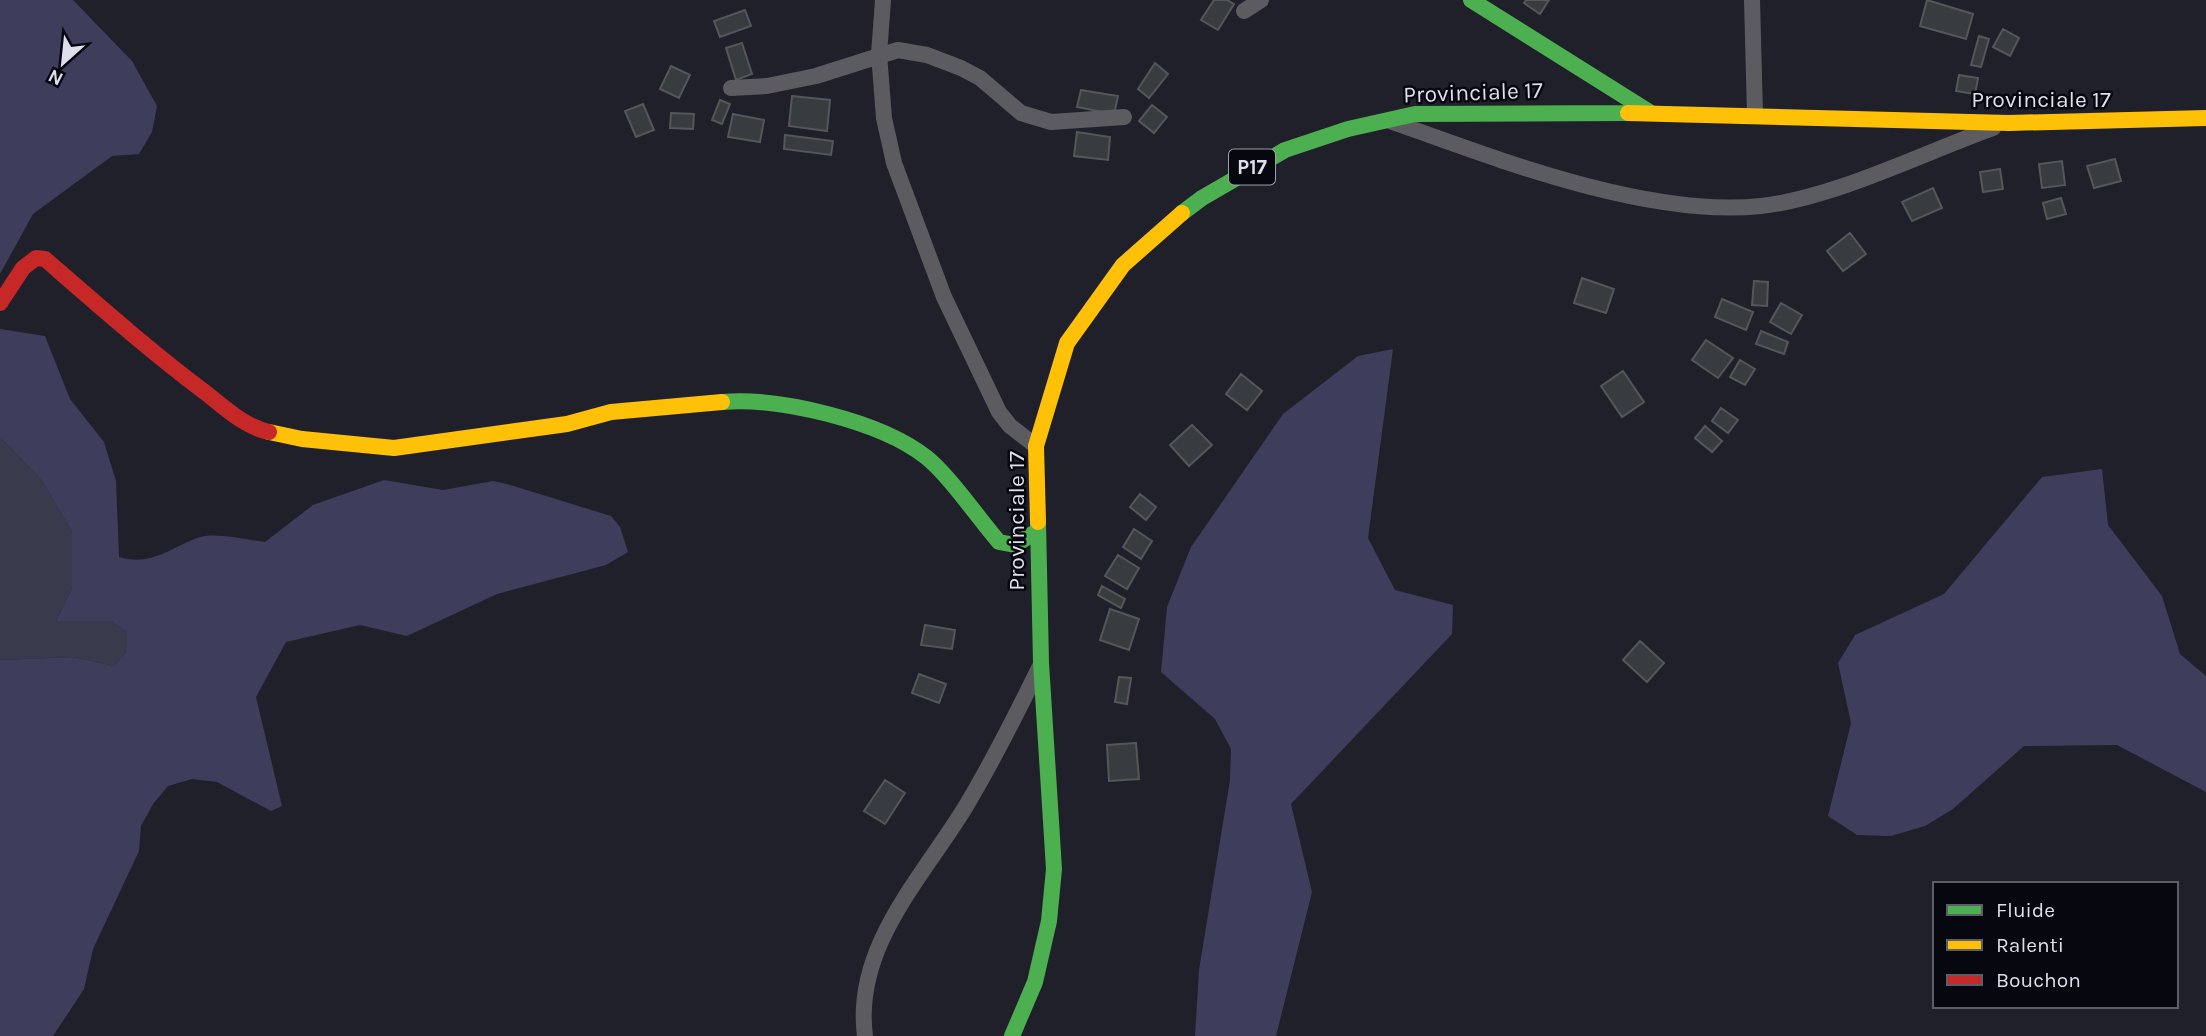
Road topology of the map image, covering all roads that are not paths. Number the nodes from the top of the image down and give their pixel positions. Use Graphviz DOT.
graph roads {
  1 [pos="883,0"];
  2 [pos="1261,0"];
  3 [pos="1471,0"];
  4 [pos="1752,0"];
  5 [pos="1244,11"];
  6 [pos="879,54"];
  7 [pos="732,88"];
  8 [pos="1651,113"];
  9 [pos="1755,115"];
  10 [pos="1124,117"];
  11 [pos="2206,118"];
  12 [pos="1386,120"];
  13 [pos="2009,123"];
  14 [pos="0,303"];
  15 [pos="1036,446"];
  16 [pos="1037,531"];
  17 [pos="1041,663"];
  18 [pos="865,1036"];
  19 [pos="1012,1036"];
  1 -- 6 [label="street"];
  2 -- 5 [label="street"];
  3 -- 8 [label="main road"];
  4 -- 9 [label="street"];
  6 -- 7 [label="street"];
  6 -- 10 [label="street"];
  6 -- 15 [label="street"];
  8 -- 9 [label="main road, Provinciale 17 / P17"];
  8 -- 12 [label="main road, Provinciale 17 / P17"];
  9 -- 13 [label="main road, Provinciale 17 / P17"];
  11 -- 13 [label="main road, Provinciale 17 / P17"];
  12 -- 13 [label="street"];
  12 -- 15 [label="main road, Provinciale 17 / P17"];
  14 -- 16 [label="main road"];
  15 -- 16 [label="main road, Provinciale 17 / P17"];
  16 -- 17 [label="main road, Provinciale 17 / P17"];
  17 -- 18 [label="street"];
  17 -- 19 [label="main road, Provinciale 17 / P17"];
}
